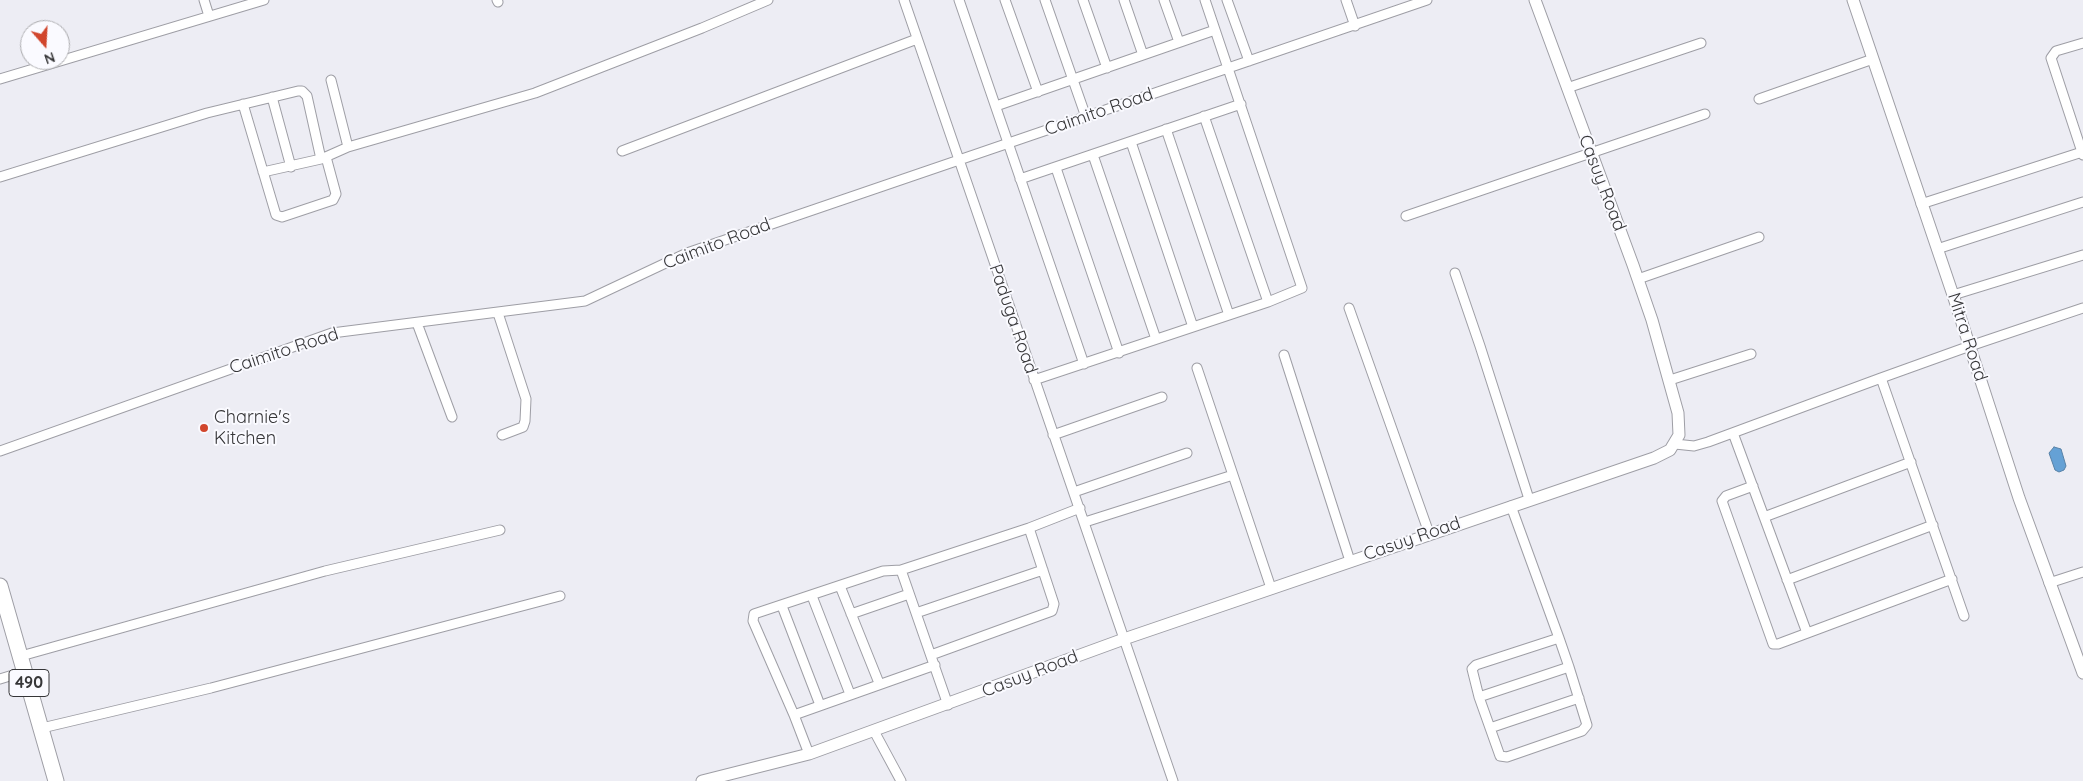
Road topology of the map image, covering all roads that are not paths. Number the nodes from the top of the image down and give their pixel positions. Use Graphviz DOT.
graph roads {
  1 [pos="204,0"];
  2 [pos="229,0"];
  3 [pos="264,0"];
  4 [pos="768,0"];
  5 [pos="904,0"];
  6 [pos="959,0"];
  7 [pos="1005,0"];
  8 [pos="1045,0"];
  9 [pos="1083,0"];
  10 [pos="1124,0"];
  11 [pos="1164,0"];
  12 [pos="1205,0"];
  13 [pos="1227,0"];
  14 [pos="1346,0"];
  15 [pos="1427,0"];
  16 [pos="1535,0"];
  17 [pos="1853,0"];
  18 [pos="232,10"];
  19 [pos="209,16"];
  20 [pos="1355,26"];
  21 [pos="1215,30"];
  22 [pos="917,39"];
  23 [pos="1179,42"];
  24 [pos="1701,43"];
  25 [pos="2083,43"];
  26 [pos="1143,55"];
  27 [pos="1873,59"];
  28 [pos="1249,61"];
  29 [pos="1107,68"];
  30 [pos="1229,68"];
  31 [pos="0,78"];
  32 [pos="331,80"];
  33 [pos="1072,80"];
  34 [pos="1568,88"];
  35 [pos="1038,92"];
  36 [pos="272,97"];
  37 [pos="1759,99"];
  38 [pos="244,104"];
  39 [pos="1241,104"];
  40 [pos="996,106"];
  41 [pos="1705,114"];
  42 [pos="1086,116"];
  43 [pos="1204,116"];
  44 [pos="1166,129"];
  45 [pos="2081,141"];
  46 [pos="1008,142"];
  47 [pos="1131,142"];
  48 [pos="348,147"];
  49 [pos="622,151"];
  50 [pos="1590,152"];
  51 [pos="2082,154"];
  52 [pos="1093,155"];
  53 [pos="323,158"];
  54 [pos="960,159"];
  55 [pos="290,166"];
  56 [pos="1056,168"];
  57 [pos="262,172"];
  58 [pos="0,176"];
  59 [pos="1020,179"];
  60 [pos="2083,202"];
  61 [pos="1921,204"];
  62 [pos="1406,216"];
  63 [pos="1760,237"];
  64 [pos="1937,249"];
  65 [pos="2083,255"];
  66 [pos="1455,273"];
  67 [pos="1638,279"];
  68 [pos="1953,295"];
  69 [pos="1268,302"];
  70 [pos="1349,308"];
  71 [pos="2083,308"];
  72 [pos="498,313"];
  73 [pos="1229,314"];
  74 [pos="417,323"];
  75 [pos="1193,327"];
  76 [pos="1156,339"];
  77 [pos="1970,346"];
  78 [pos="1119,353"];
  79 [pos="1751,354"];
  80 [pos="1284,355"];
  81 [pos="1084,364"];
  82 [pos="1197,368"];
  83 [pos="1881,378"];
  84 [pos="1034,380"];
  85 [pos="1670,380"];
  86 [pos="1162,397"];
  87 [pos="452,417"];
  88 [pos="1733,433"];
  89 [pos="502,434"];
  90 [pos="1053,434"];
  91 [pos="1675,444"];
  92 [pos="0,451"];
  93 [pos="1187,454"];
  94 [pos="1911,462"];
  95 [pos="1233,475"];
  96 [pos="1753,486"];
  97 [pos="1074,492"];
  98 [pos="1529,499"];
  99 [pos="1511,506"];
  100 [pos="1080,508"];
  101 [pos="1764,517"];
  102 [pos="1084,522"];
  103 [pos="1933,525"];
  104 [pos="1029,528"];
  105 [pos="500,530"];
  106 [pos="1429,533"];
  107 [pos="1350,561"];
  108 [pos="900,570"];
  109 [pos="1043,570"];
  110 [pos="2083,572"];
  111 [pos="1952,579"];
  112 [pos="1787,580"];
  113 [pos="2050,583"];
  114 [pos="0,586"];
  115 [pos="840,586"];
  116 [pos="1271,588"];
  117 [pos="909,594"];
  118 [pos="560,596"];
  119 [pos="812,596"];
  120 [pos="782,606"];
  121 [pos="851,614"];
  122 [pos="916,614"];
  123 [pos="1964,616"];
  124 [pos="1807,633"];
  125 [pos="1558,638"];
  126 [pos="1124,639"];
  127 [pos="931,655"];
  128 [pos="21,656"];
  129 [pos="935,665"];
  130 [pos="1569,667"];
  131 [pos="26,671"];
  132 [pos="2083,673"];
  133 [pos="0,679"];
  134 [pos="879,683"];
  135 [pos="850,694"];
  136 [pos="1479,698"];
  137 [pos="1579,698"];
  138 [pos="948,704"];
  139 [pos="820,705"];
  140 [pos="794,715"];
  141 [pos="42,728"];
  142 [pos="1490,728"];
  143 [pos="874,731"];
  144 [pos="809,754"];
  145 [pos="56,781"];
  146 [pos="702,781"];
  147 [pos="901,781"];
  148 [pos="1173,781"];
  1 -- 19 [label="street"];
  2 -- 18 [label="street"];
  3 -- 18 [label="street"];
  4 -- 48 [label="street"];
  5 -- 22 [label="street, Paduga Road"];
  6 -- 40 [label="street"];
  7 -- 35 [label="street"];
  8 -- 33 [label="street"];
  9 -- 29 [label="street"];
  10 -- 26 [label="street"];
  11 -- 23 [label="street"];
  12 -- 21 [label="street"];
  13 -- 28 [label="street"];
  14 -- 20 [label="street"];
  15 -- 20 [label="street, Caimito Road"];
  16 -- 34 [label="street, Casuy Road"];
  17 -- 27 [label="street, Mitra Road"];
  18 -- 19 [label="street"];
  19 -- 31 [label="street"];
  20 -- 28 [label="street, Caimito Road"];
  21 -- 23 [label="street"];
  21 -- 30 [label="street"];
  22 -- 49 [label="street"];
  22 -- 54 [label="street, Paduga Road"];
  23 -- 26 [label="street"];
  24 -- 34 [label="street"];
  25 -- 45 [label="street"];
  26 -- 29 [label="street"];
  27 -- 37 [label="street"];
  27 -- 61 [label="street, Mitra Road"];
  28 -- 30 [label="street, Caimito Road"];
  29 -- 33 [label="street"];
  30 -- 39 [label="street"];
  30 -- 42 [label="street, Caimito Road"];
  32 -- 48 [label="street"];
  33 -- 35 [label="street"];
  33 -- 42 [label="street"];
  34 -- 50 [label="street, Casuy Road"];
  35 -- 40 [label="street"];
  36 -- 38 [label="street"];
  36 -- 53 [label="street"];
  36 -- 55 [label="street"];
  38 -- 57 [label="street"];
  38 -- 58 [label="street"];
  39 -- 43 [label="street"];
  39 -- 69 [label="street"];
  40 -- 46 [label="street"];
  41 -- 50 [label="street"];
  42 -- 46 [label="street, Caimito Road"];
  43 -- 44 [label="street"];
  43 -- 69 [label="street"];
  44 -- 47 [label="street"];
  44 -- 73 [label="street"];
  45 -- 51 [label="street"];
  46 -- 54 [label="street, Caimito Road"];
  46 -- 59 [label="street"];
  47 -- 52 [label="street"];
  47 -- 75 [label="street"];
  48 -- 53 [label="street"];
  50 -- 62 [label="street"];
  50 -- 67 [label="street, Casuy Road"];
  51 -- 61 [label="street"];
  52 -- 56 [label="street"];
  52 -- 76 [label="street"];
  53 -- 55 [label="street"];
  53 -- 57 [label="street"];
  54 -- 72 [label="street, Caimito Road"];
  54 -- 84 [label="street, Paduga Road"];
  55 -- 57 [label="street"];
  56 -- 59 [label="street"];
  56 -- 78 [label="street"];
  59 -- 81 [label="street"];
  60 -- 64 [label="street"];
  61 -- 64 [label="street, Mitra Road"];
  63 -- 67 [label="street"];
  64 -- 68 [label="street, Mitra Road"];
  65 -- 68 [label="street"];
  66 -- 98 [label="street"];
  67 -- 85 [label="street, Casuy Road"];
  68 -- 77 [label="street, Mitra Road"];
  69 -- 73 [label="street"];
  70 -- 106 [label="street"];
  71 -- 77 [label="street"];
  72 -- 74 [label="street, Caimito Road"];
  72 -- 89 [label="street"];
  73 -- 75 [label="street"];
  74 -- 87 [label="street"];
  74 -- 92 [label="street, Caimito Road"];
  75 -- 76 [label="street"];
  76 -- 78 [label="street"];
  77 -- 83 [label="street"];
  77 -- 113 [label="street, Mitra Road"];
  78 -- 81 [label="street"];
  79 -- 85 [label="street"];
  80 -- 107 [label="street"];
  81 -- 84 [label="street"];
  82 -- 95 [label="street"];
  83 -- 88 [label="street"];
  83 -- 94 [label="street"];
  84 -- 90 [label="street, Paduga Road"];
  85 -- 91 [label="street, Casuy Road"];
  86 -- 90 [label="street"];
  88 -- 91 [label="street"];
  88 -- 96 [label="street"];
  90 -- 97 [label="street, Paduga Road"];
  91 -- 98 [label="street, Casuy Road"];
  93 -- 97 [label="street"];
  94 -- 101 [label="street"];
  94 -- 103 [label="street"];
  95 -- 102 [label="street"];
  95 -- 116 [label="street"];
  96 -- 101 [label="street"];
  96 -- 124 [label="street"];
  97 -- 100 [label="street, Paduga Road"];
  98 -- 99 [label="street, Casuy Road"];
  99 -- 106 [label="street, Casuy Road"];
  99 -- 125 [label="street"];
  100 -- 102 [label="street, Paduga Road"];
  100 -- 104 [label="street"];
  101 -- 112 [label="street"];
  102 -- 126 [label="street, Paduga Road"];
  103 -- 111 [label="street"];
  103 -- 112 [label="street"];
  104 -- 108 [label="street"];
  104 -- 109 [label="street"];
  105 -- 128 [label="street"];
  106 -- 107 [label="street, Casuy Road"];
  107 -- 116 [label="street, Casuy Road"];
  108 -- 115 [label="street"];
  108 -- 117 [label="street"];
  109 -- 122 [label="street"];
  109 -- 127 [label="street"];
  110 -- 113 [label="street"];
  111 -- 123 [label="street"];
  111 -- 124 [label="street"];
  112 -- 124 [label="street"];
  113 -- 132 [label="street, Mitra Road"];
  114 -- 128 [label="main road, 490"];
  115 -- 119 [label="street"];
  115 -- 121 [label="street"];
  116 -- 126 [label="street, Casuy Road"];
  117 -- 121 [label="street"];
  117 -- 122 [label="street"];
  118 -- 141 [label="street"];
  119 -- 120 [label="street"];
  119 -- 135 [label="street"];
  120 -- 139 [label="street"];
  120 -- 140 [label="street"];
  121 -- 134 [label="street"];
  122 -- 127 [label="street"];
  125 -- 130 [label="street"];
  125 -- 136 [label="street"];
  126 -- 138 [label="street, Casuy Road"];
  126 -- 148 [label="street, Paduga Road"];
  127 -- 129 [label="street"];
  128 -- 131 [label="main road, 490"];
  129 -- 134 [label="street"];
  129 -- 138 [label="street"];
  130 -- 136 [label="street"];
  130 -- 137 [label="street"];
  131 -- 133 [label="street"];
  131 -- 141 [label="main road, 490"];
  134 -- 135 [label="street"];
  135 -- 139 [label="street"];
  136 -- 142 [label="street"];
  137 -- 142 [label="street"];
  137 -- 142 [label="street"];
  138 -- 143 [label="street, Casuy Road"];
  139 -- 140 [label="street"];
  140 -- 144 [label="street"];
  141 -- 145 [label="main road, 490"];
  143 -- 144 [label="street, Casuy Road"];
  143 -- 147 [label="street"];
  144 -- 146 [label="street, Casuy Road"];
}
